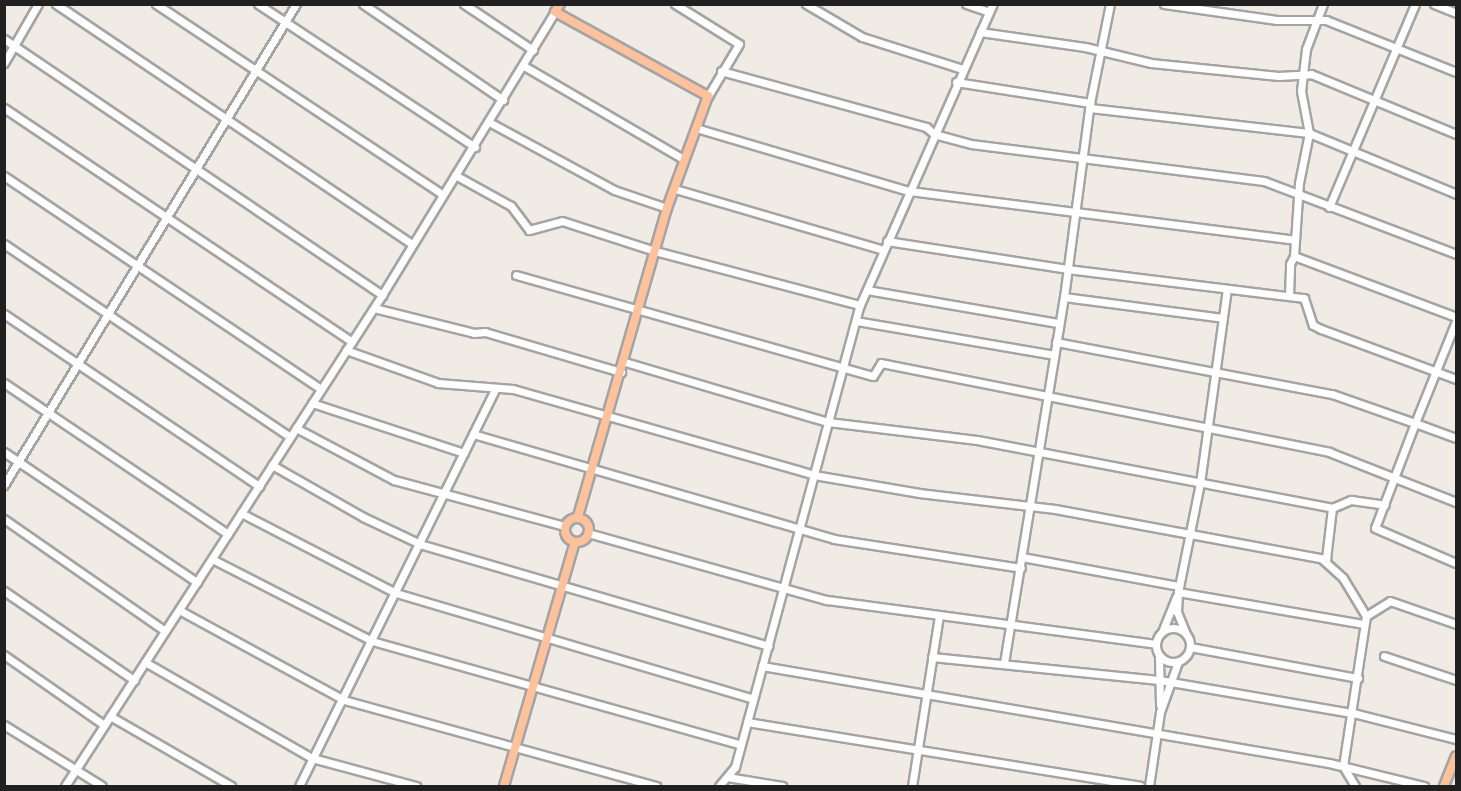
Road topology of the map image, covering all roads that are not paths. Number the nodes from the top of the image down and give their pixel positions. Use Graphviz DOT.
graph roads {
  1 [pos="38,4"];
  2 [pos="56,4"];
  3 [pos="156,4"];
  4 [pos="258,4"];
  5 [pos="296,4"];
  6 [pos="363,4"];
  7 [pos="464,4"];
  8 [pos="675,4"];
  9 [pos="806,4"];
  10 [pos="966,4"];
  11 [pos="1110,4"];
  12 [pos="1164,4"];
  13 [pos="1323,4"];
  14 [pos="1415,4"];
  15 [pos="1434,4"];
  16 [pos="557,8"];
  17 [pos="991,8"];
  18 [pos="1456,13"];
  19 [pos="1318,20"];
  20 [pos="285,23"];
  21 [pos="980,32"];
  22 [pos="4,39"];
  23 [pos="15,47"];
  24 [pos="1397,48"];
  25 [pos="533,50"];
  26 [pos="1099,52"];
  27 [pos="4,63"];
  28 [pos="524,66"];
  29 [pos="962,69"];
  30 [pos="255,71"];
  31 [pos="721,71"];
  32 [pos="1456,72"];
  33 [pos="1303,75"];
  34 [pos="956,82"];
  35 [pos="708,96"];
  36 [pos="503,99"];
  37 [pos="1375,101"];
  38 [pos="1090,105"];
  39 [pos="4,108"];
  40 [pos="226,119"];
  41 [pos="489,122"];
  42 [pos="696,128"];
  43 [pos="1309,133"];
  44 [pos="934,134"];
  45 [pos="1456,134"];
  46 [pos="475,147"];
  47 [pos="1353,151"];
  48 [pos="682,159"];
  49 [pos="1082,159"];
  50 [pos="196,170"];
  51 [pos="455,175"];
  52 [pos="4,176"];
  53 [pos="675,189"];
  54 [pos="909,190"];
  55 [pos="442,194"];
  56 [pos="1299,194"];
  57 [pos="1456,194"];
  58 [pos="1329,207"];
  59 [pos="667,208"];
  60 [pos="1075,213"];
  61 [pos="166,218"];
  62 [pos="1295,240"];
  63 [pos="887,241"];
  64 [pos="4,244"];
  65 [pos="412,244"];
  66 [pos="655,250"];
  67 [pos="884,250"];
  68 [pos="1456,254"];
  69 [pos="1294,256"];
  70 [pos="138,265"];
  71 [pos="1067,269"];
  72 [pos="516,275"];
  73 [pos="1227,289"];
  74 [pos="867,290"];
  75 [pos="382,295"];
  76 [pos="1289,296"];
  77 [pos="1064,297"];
  78 [pos="860,305"];
  79 [pos="374,308"];
  80 [pos="638,311"];
  81 [pos="4,314"];
  82 [pos="108,314"];
  83 [pos="1456,317"];
  84 [pos="1223,318"];
  85 [pos="856,321"];
  86 [pos="1456,321"];
  87 [pos="1059,323"];
  88 [pos="352,342"];
  89 [pos="1056,342"];
  90 [pos="346,350"];
  91 [pos="1054,355"];
  92 [pos="625,362"];
  93 [pos="78,363"];
  94 [pos="843,367"];
  95 [pos="621,372"];
  96 [pos="1437,372"];
  97 [pos="1215,373"];
  98 [pos="1456,379"];
  99 [pos="4,383"];
  100 [pos="321,389"];
  101 [pos="495,389"];
  102 [pos="1048,394"];
  103 [pos="312,403"];
  104 [pos="48,413"];
  105 [pos="609,416"];
  106 [pos="828,423"];
  107 [pos="1415,423"];
  108 [pos="1208,427"];
  109 [pos="296,428"];
  110 [pos="473,434"];
  111 [pos="290,437"];
  112 [pos="1456,438"];
  113 [pos="4,452"];
  114 [pos="1039,452"];
  115 [pos="464,453"];
  116 [pos="19,462"];
  117 [pos="272,465"];
  118 [pos="592,471"];
  119 [pos="814,475"];
  120 [pos="1397,479"];
  121 [pos="1200,483"];
  122 [pos="4,485"];
  123 [pos="259,486"];
  124 [pos="444,493"];
  125 [pos="1456,501"];
  126 [pos="1385,505"];
  127 [pos="1030,508"];
  128 [pos="1332,508"];
  129 [pos="241,513"];
  130 [pos="578,518"];
  131 [pos="4,519"];
  132 [pos="565,526"];
  133 [pos="799,530"];
  134 [pos="588,533"];
  135 [pos="228,534"];
  136 [pos="1190,536"];
  137 [pos="575,542"];
  138 [pos="420,544"];
  139 [pos="1022,557"];
  140 [pos="212,559"];
  141 [pos="1322,559"];
  142 [pos="1456,563"];
  143 [pos="1021,568"];
  144 [pos="196,582"];
  145 [pos="561,587"];
  146 [pos="784,588"];
  147 [pos="1179,589"];
  148 [pos="4,591"];
  149 [pos="396,593"];
  150 [pos="179,610"];
  151 [pos="939,615"];
  152 [pos="1365,620"];
  153 [pos="1010,624"];
  154 [pos="1456,624"];
  155 [pos="165,631"];
  156 [pos="1162,632"];
  157 [pos="1186,634"];
  158 [pos="546,640"];
  159 [pos="372,641"];
  160 [pos="1155,644"];
  161 [pos="768,646"];
  162 [pos="1190,647"];
  163 [pos="4,655"];
  164 [pos="1159,656"];
  165 [pos="1384,656"];
  166 [pos="932,657"];
  167 [pos="1178,662"];
  168 [pos="145,663"];
  169 [pos="1004,663"];
  170 [pos="762,666"];
  171 [pos="1358,678"];
  172 [pos="134,680"];
  173 [pos="1159,680"];
  174 [pos="1456,680"];
  175 [pos="1169,682"];
  176 [pos="533,688"];
  177 [pos="926,694"];
  178 [pos="753,699"];
  179 [pos="344,700"];
  180 [pos="1160,712"];
  181 [pos="1353,713"];
  182 [pos="110,716"];
  183 [pos="747,722"];
  184 [pos="4,725"];
  185 [pos="104,725"];
  186 [pos="1157,734"];
  187 [pos="1456,739"];
  188 [pos="741,745"];
  189 [pos="516,748"];
  190 [pos="918,750"];
  191 [pos="1456,756"];
  192 [pos="312,758"];
  193 [pos="1342,766"];
  194 [pos="75,771"];
  195 [pos="727,777"];
  196 [pos="65,786"];
  197 [pos="102,786"];
  198 [pos="231,786"];
  199 [pos="299,786"];
  200 [pos="416,786"];
  201 [pos="504,786"];
  202 [pos="656,786"];
  203 [pos="719,786"];
  204 [pos="782,786"];
  205 [pos="912,786"];
  206 [pos="1140,786"];
  207 [pos="1149,786"];
  208 [pos="1356,786"];
  209 [pos="1424,786"];
  210 [pos="1444,786"];
  1 -- 23 [label="street"];
  2 -- 40 [label="street"];
  3 -- 30 [label="street"];
  4 -- 20 [label="street"];
  5 -- 20 [label="street"];
  6 -- 36 [label="street"];
  7 -- 25 [label="street"];
  8 -- 31 [label="street"];
  9 -- 29 [label="street"];
  10 -- 17 [label="street"];
  11 -- 26 [label="street"];
  12 -- 19 [label="street"];
  13 -- 19 [label="street"];
  14 -- 24 [label="street"];
  15 -- 18 [label="street"];
  16 -- 25 [label="street"];
  16 -- 35 [label="main road"];
  17 -- 21 [label="street"];
  19 -- 24 [label="street"];
  19 -- 33 [label="street"];
  20 -- 30 [label="street"];
  20 -- 46 [label="street"];
  21 -- 26 [label="street"];
  21 -- 29 [label="street"];
  22 -- 23 [label="street"];
  23 -- 27 [label="street"];
  23 -- 50 [label="street"];
  24 -- 32 [label="street"];
  24 -- 37 [label="street"];
  25 -- 28 [label="street"];
  26 -- 33 [label="street"];
  26 -- 38 [label="street"];
  28 -- 36 [label="street"];
  28 -- 48 [label="street"];
  29 -- 34 [label="street"];
  30 -- 40 [label="street"];
  30 -- 55 [label="street"];
  31 -- 35 [label="street"];
  31 -- 44 [label="street"];
  33 -- 37 [label="street"];
  33 -- 43 [label="street"];
  34 -- 38 [label="street"];
  34 -- 44 [label="street"];
  35 -- 42 [label="main road"];
  36 -- 41 [label="street"];
  37 -- 45 [label="street"];
  37 -- 47 [label="street"];
  38 -- 43 [label="street"];
  38 -- 49 [label="street"];
  39 -- 61 [label="street"];
  40 -- 50 [label="street"];
  40 -- 65 [label="street"];
  41 -- 46 [label="street"];
  41 -- 59 [label="street"];
  42 -- 48 [label="main road"];
  42 -- 54 [label="street"];
  43 -- 47 [label="street"];
  43 -- 56 [label="street"];
  44 -- 49 [label="street"];
  44 -- 54 [label="street"];
  46 -- 51 [label="street"];
  47 -- 57 [label="street"];
  47 -- 58 [label="street"];
  48 -- 53 [label="main road"];
  49 -- 56 [label="street"];
  49 -- 60 [label="street"];
  50 -- 61 [label="street"];
  50 -- 75 [label="street"];
  51 -- 55 [label="street"];
  51 -- 66 [label="street"];
  52 -- 70 [label="street"];
  53 -- 59 [label="main road"];
  53 -- 67 [label="street"];
  54 -- 60 [label="street"];
  54 -- 63 [label="street"];
  55 -- 65 [label="street"];
  56 -- 58 [label="street"];
  56 -- 62 [label="street"];
  58 -- 68 [label="street"];
  59 -- 66 [label="main road"];
  60 -- 62 [label="street"];
  60 -- 71 [label="street"];
  61 -- 70 [label="street"];
  61 -- 88 [label="street"];
  62 -- 69 [label="street"];
  63 -- 67 [label="street"];
  63 -- 71 [label="street"];
  64 -- 82 [label="street"];
  65 -- 75 [label="street"];
  66 -- 78 [label="street"];
  66 -- 80 [label="main road"];
  67 -- 74 [label="street"];
  69 -- 76 [label="street"];
  69 -- 83 [label="street"];
  70 -- 82 [label="street"];
  70 -- 100 [label="street"];
  71 -- 73 [label="street"];
  71 -- 77 [label="street"];
  72 -- 80 [label="street"];
  73 -- 76 [label="street"];
  73 -- 84 [label="street"];
  74 -- 78 [label="street"];
  74 -- 87 [label="street"];
  75 -- 79 [label="street"];
  76 -- 96 [label="street"];
  77 -- 84 [label="street"];
  77 -- 87 [label="street"];
  78 -- 85 [label="street"];
  79 -- 88 [label="street"];
  79 -- 95 [label="street"];
  80 -- 92 [label="main road"];
  80 -- 94 [label="street"];
  81 -- 93 [label="street"];
  82 -- 93 [label="street"];
  82 -- 111 [label="street"];
  84 -- 97 [label="street"];
  85 -- 91 [label="street"];
  85 -- 94 [label="street"];
  86 -- 96 [label="street"];
  87 -- 89 [label="street"];
  88 -- 90 [label="street"];
  89 -- 91 [label="street"];
  89 -- 97 [label="street"];
  90 -- 100 [label="street"];
  90 -- 101 [label="street"];
  91 -- 102 [label="street"];
  92 -- 95 [label="main road"];
  92 -- 106 [label="street"];
  93 -- 104 [label="street"];
  93 -- 123 [label="street"];
  94 -- 102 [label="street"];
  94 -- 106 [label="street"];
  95 -- 105 [label="main road"];
  96 -- 98 [label="street"];
  96 -- 107 [label="street"];
  97 -- 107 [label="street"];
  97 -- 108 [label="street"];
  99 -- 104 [label="street"];
  100 -- 103 [label="street"];
  101 -- 105 [label="street"];
  101 -- 110 [label="street"];
  102 -- 108 [label="street"];
  102 -- 114 [label="street"];
  103 -- 109 [label="street"];
  103 -- 115 [label="street"];
  104 -- 116 [label="street"];
  104 -- 135 [label="street"];
  105 -- 118 [label="main road"];
  105 -- 119 [label="street"];
  106 -- 114 [label="street"];
  106 -- 119 [label="street"];
  107 -- 112 [label="street"];
  107 -- 120 [label="street"];
  108 -- 120 [label="street"];
  108 -- 121 [label="street"];
  109 -- 111 [label="street"];
  109 -- 124 [label="street"];
  110 -- 115 [label="street"];
  110 -- 118 [label="street"];
  111 -- 117 [label="street"];
  113 -- 116 [label="street"];
  114 -- 121 [label="street"];
  114 -- 127 [label="street"];
  115 -- 124 [label="street"];
  116 -- 122 [label="street"];
  116 -- 144 [label="street"];
  117 -- 123 [label="street"];
  117 -- 138 [label="street"];
  118 -- 130 [label="main road"];
  118 -- 133 [label="street"];
  119 -- 127 [label="street"];
  119 -- 133 [label="street"];
  120 -- 125 [label="street"];
  120 -- 126 [label="street"];
  121 -- 128 [label="street"];
  121 -- 136 [label="street"];
  123 -- 129 [label="street"];
  124 -- 132 [label="street"];
  124 -- 138 [label="street"];
  126 -- 128 [label="street"];
  126 -- 142 [label="street"];
  127 -- 136 [label="street"];
  127 -- 139 [label="street"];
  128 -- 141 [label="street"];
  129 -- 135 [label="street"];
  129 -- 149 [label="street"];
  130 -- 132 [label="main road"];
  130 -- 134 [label="main road"];
  131 -- 155 [label="street"];
  132 -- 137 [label="main road"];
  133 -- 143 [label="street"];
  133 -- 146 [label="street"];
  134 -- 137 [label="main road"];
  134 -- 146 [label="street"];
  135 -- 140 [label="street"];
  136 -- 141 [label="street"];
  136 -- 147 [label="street"];
  137 -- 145 [label="main road"];
  138 -- 145 [label="street"];
  138 -- 149 [label="street"];
  139 -- 143 [label="street"];
  139 -- 147 [label="street"];
  140 -- 144 [label="street"];
  140 -- 159 [label="street"];
  141 -- 152 [label="street"];
  143 -- 153 [label="street"];
  144 -- 150 [label="street"];
  145 -- 158 [label="main road"];
  145 -- 161 [label="street"];
  146 -- 151 [label="street"];
  146 -- 161 [label="street"];
  147 -- 152 [label="street"];
  147 -- 156 [label="street"];
  147 -- 157 [label="street"];
  148 -- 172 [label="street"];
  149 -- 158 [label="street"];
  149 -- 159 [label="street"];
  150 -- 155 [label="street"];
  150 -- 179 [label="street"];
  151 -- 153 [label="street"];
  151 -- 166 [label="street"];
  152 -- 154 [label="street"];
  152 -- 171 [label="street"];
  153 -- 160 [label="street"];
  153 -- 169 [label="street"];
  155 -- 168 [label="street"];
  156 -- 157 [label="street"];
  156 -- 160 [label="street"];
  157 -- 162 [label="street"];
  158 -- 176 [label="main road"];
  158 -- 178 [label="street"];
  159 -- 176 [label="street"];
  159 -- 179 [label="street"];
  160 -- 164 [label="street"];
  161 -- 170 [label="street"];
  162 -- 167 [label="street"];
  162 -- 171 [label="street"];
  163 -- 185 [label="street"];
  164 -- 167 [label="street"];
  164 -- 173 [label="street"];
  165 -- 174 [label="street"];
  166 -- 169 [label="street"];
  166 -- 177 [label="street"];
  167 -- 175 [label="street"];
  168 -- 172 [label="street"];
  168 -- 192 [label="street"];
  169 -- 173 [label="street"];
  170 -- 177 [label="street"];
  170 -- 178 [label="street"];
  171 -- 181 [label="street"];
  172 -- 182 [label="street"];
  173 -- 175 [label="street"];
  173 -- 180 [label="street"];
  175 -- 180 [label="street"];
  175 -- 181 [label="street"];
  176 -- 188 [label="street"];
  176 -- 189 [label="main road"];
  177 -- 186 [label="street"];
  177 -- 190 [label="street"];
  178 -- 183 [label="street"];
  179 -- 189 [label="street"];
  179 -- 192 [label="street"];
  180 -- 186 [label="street"];
  181 -- 187 [label="street"];
  181 -- 193 [label="street"];
  182 -- 185 [label="street"];
  182 -- 198 [label="street"];
  183 -- 188 [label="street"];
  183 -- 190 [label="street"];
  184 -- 194 [label="street"];
  185 -- 194 [label="street"];
  186 -- 193 [label="street"];
  186 -- 207 [label="street"];
  188 -- 195 [label="street"];
  189 -- 201 [label="main road"];
  189 -- 202 [label="street"];
  190 -- 205 [label="street"];
  190 -- 206 [label="street"];
  191 -- 210 [label="main road"];
  192 -- 199 [label="street"];
  192 -- 200 [label="street"];
  193 -- 208 [label="street"];
  193 -- 209 [label="street"];
  194 -- 196 [label="street"];
  194 -- 197 [label="street"];
  195 -- 203 [label="street"];
  195 -- 204 [label="street"];
}
